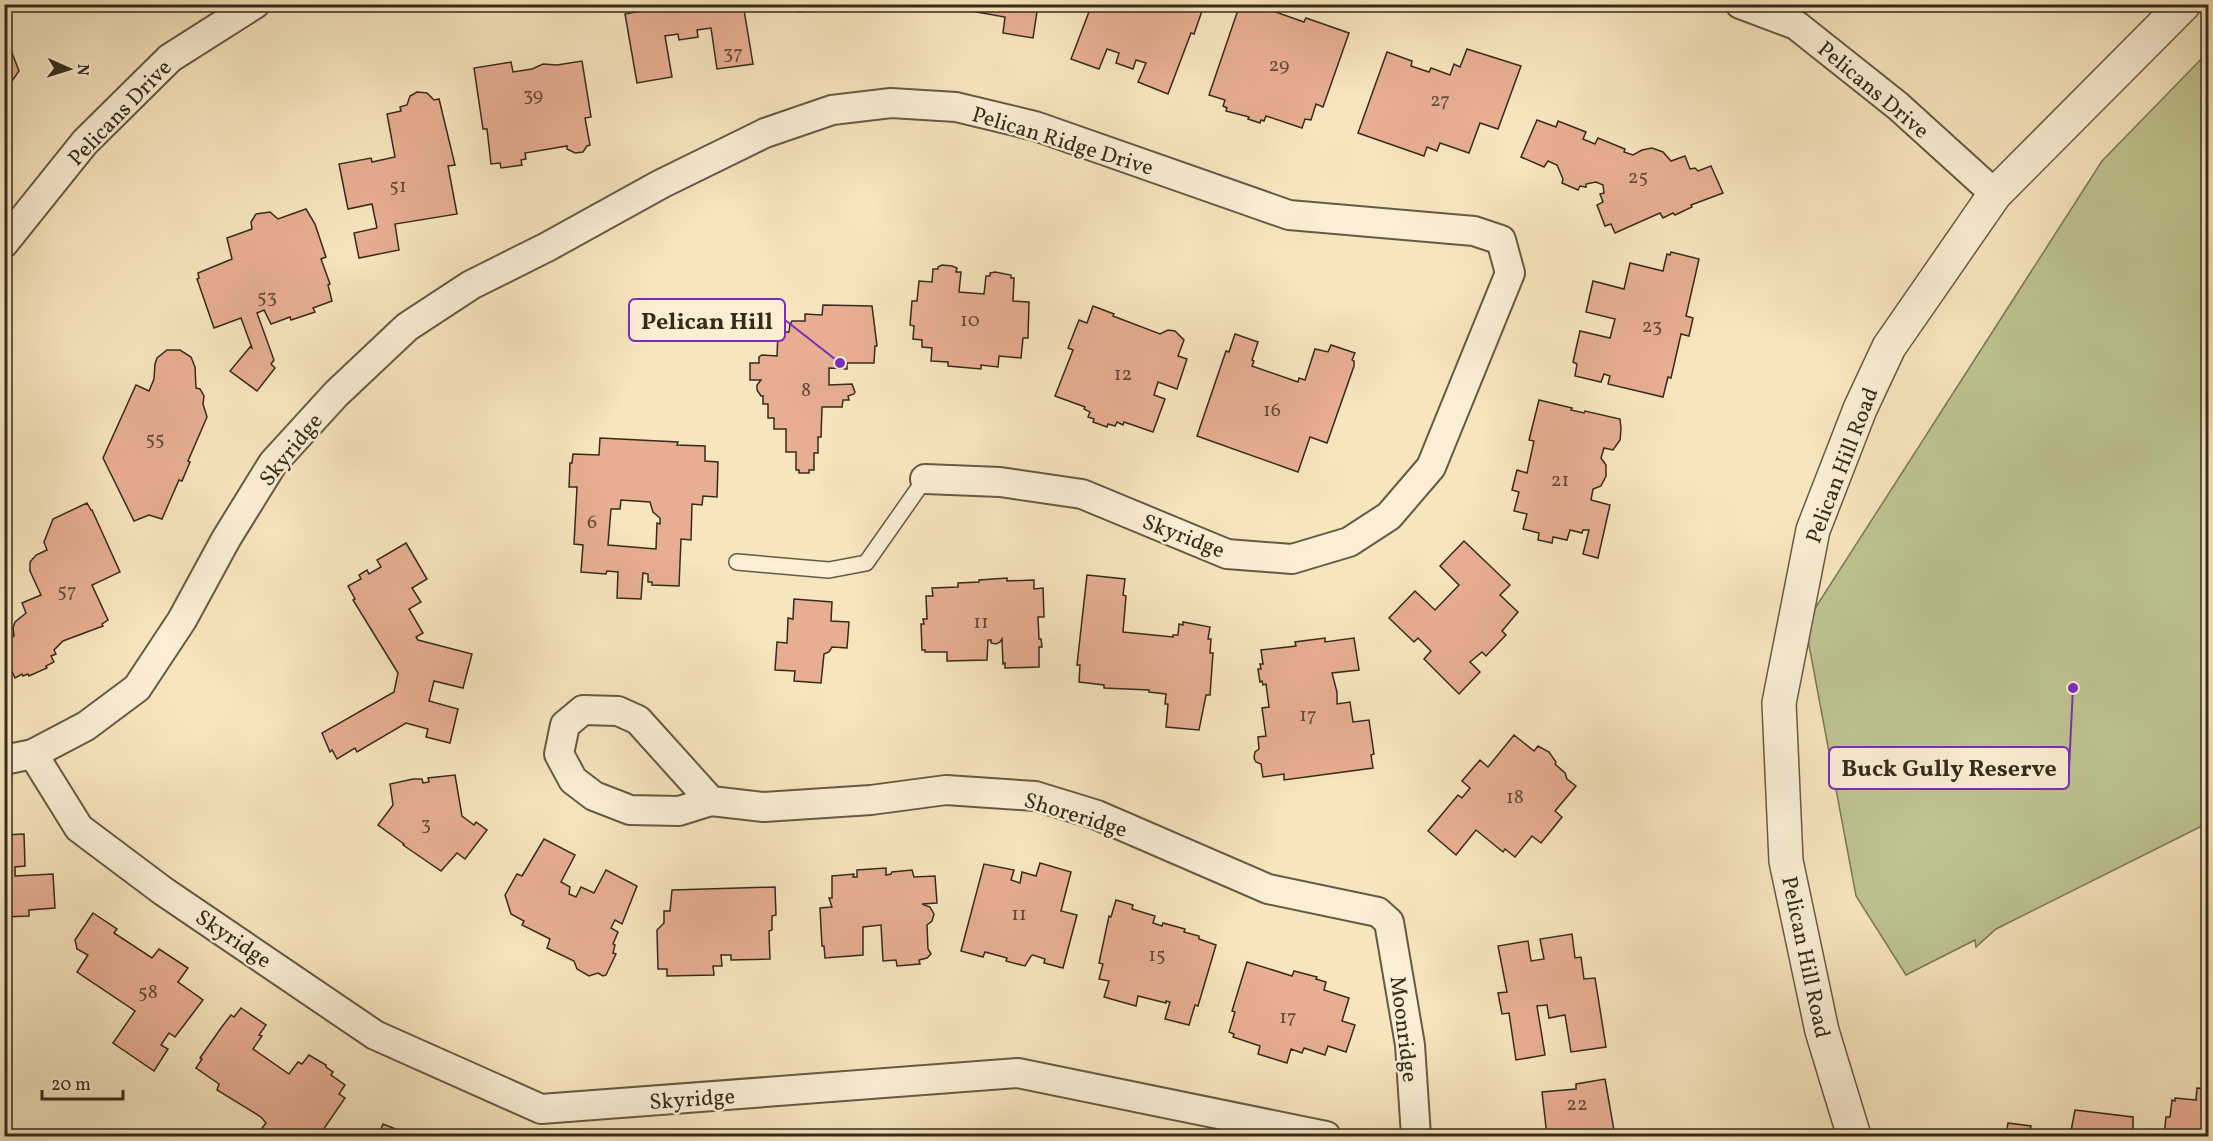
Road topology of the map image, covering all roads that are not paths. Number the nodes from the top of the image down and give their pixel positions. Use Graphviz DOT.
graph roads {
  1 [pos="255,4"];
  2 [pos="1740,4"];
  3 [pos="2184,4"];
  4 [pos="661,184"];
  5 [pos="1995,194"];
  6 [pos="1474,231"];
  7 [pos="4,243"];
  8 [pos="925,479"];
  9 [pos="737,562"];
  10 [pos="33,754"];
  11 [pos="4,760"];
  12 [pos="711,801"];
  13 [pos="1389,922"];
  14 [pos="1326,1137"];
  15 [pos="1416,1137"];
  16 [pos="1854,1137"];
  1 -- 7 [label="street, Pelicans Drive"];
  2 -- 5 [label="street, Pelicans Drive"];
  3 -- 5 [label="street, Pelican Hill Road"];
  4 -- 6 [label="street, Pelican Ridge Drive"];
  4 -- 10 [label="street, Skyridge"];
  5 -- 16 [label="street, Pelican Hill Road"];
  6 -- 8 [label="street, Skyridge"];
  8 -- 9 [label="lane"];
  10 -- 11 [label="street"];
  10 -- 14 [label="street, Skyridge"];
  12 -- 12 [label="street, Shoreridge"];
  12 -- 13 [label="street, Shoreridge"];
  13 -- 15 [label="street, Moonridge"];
}
